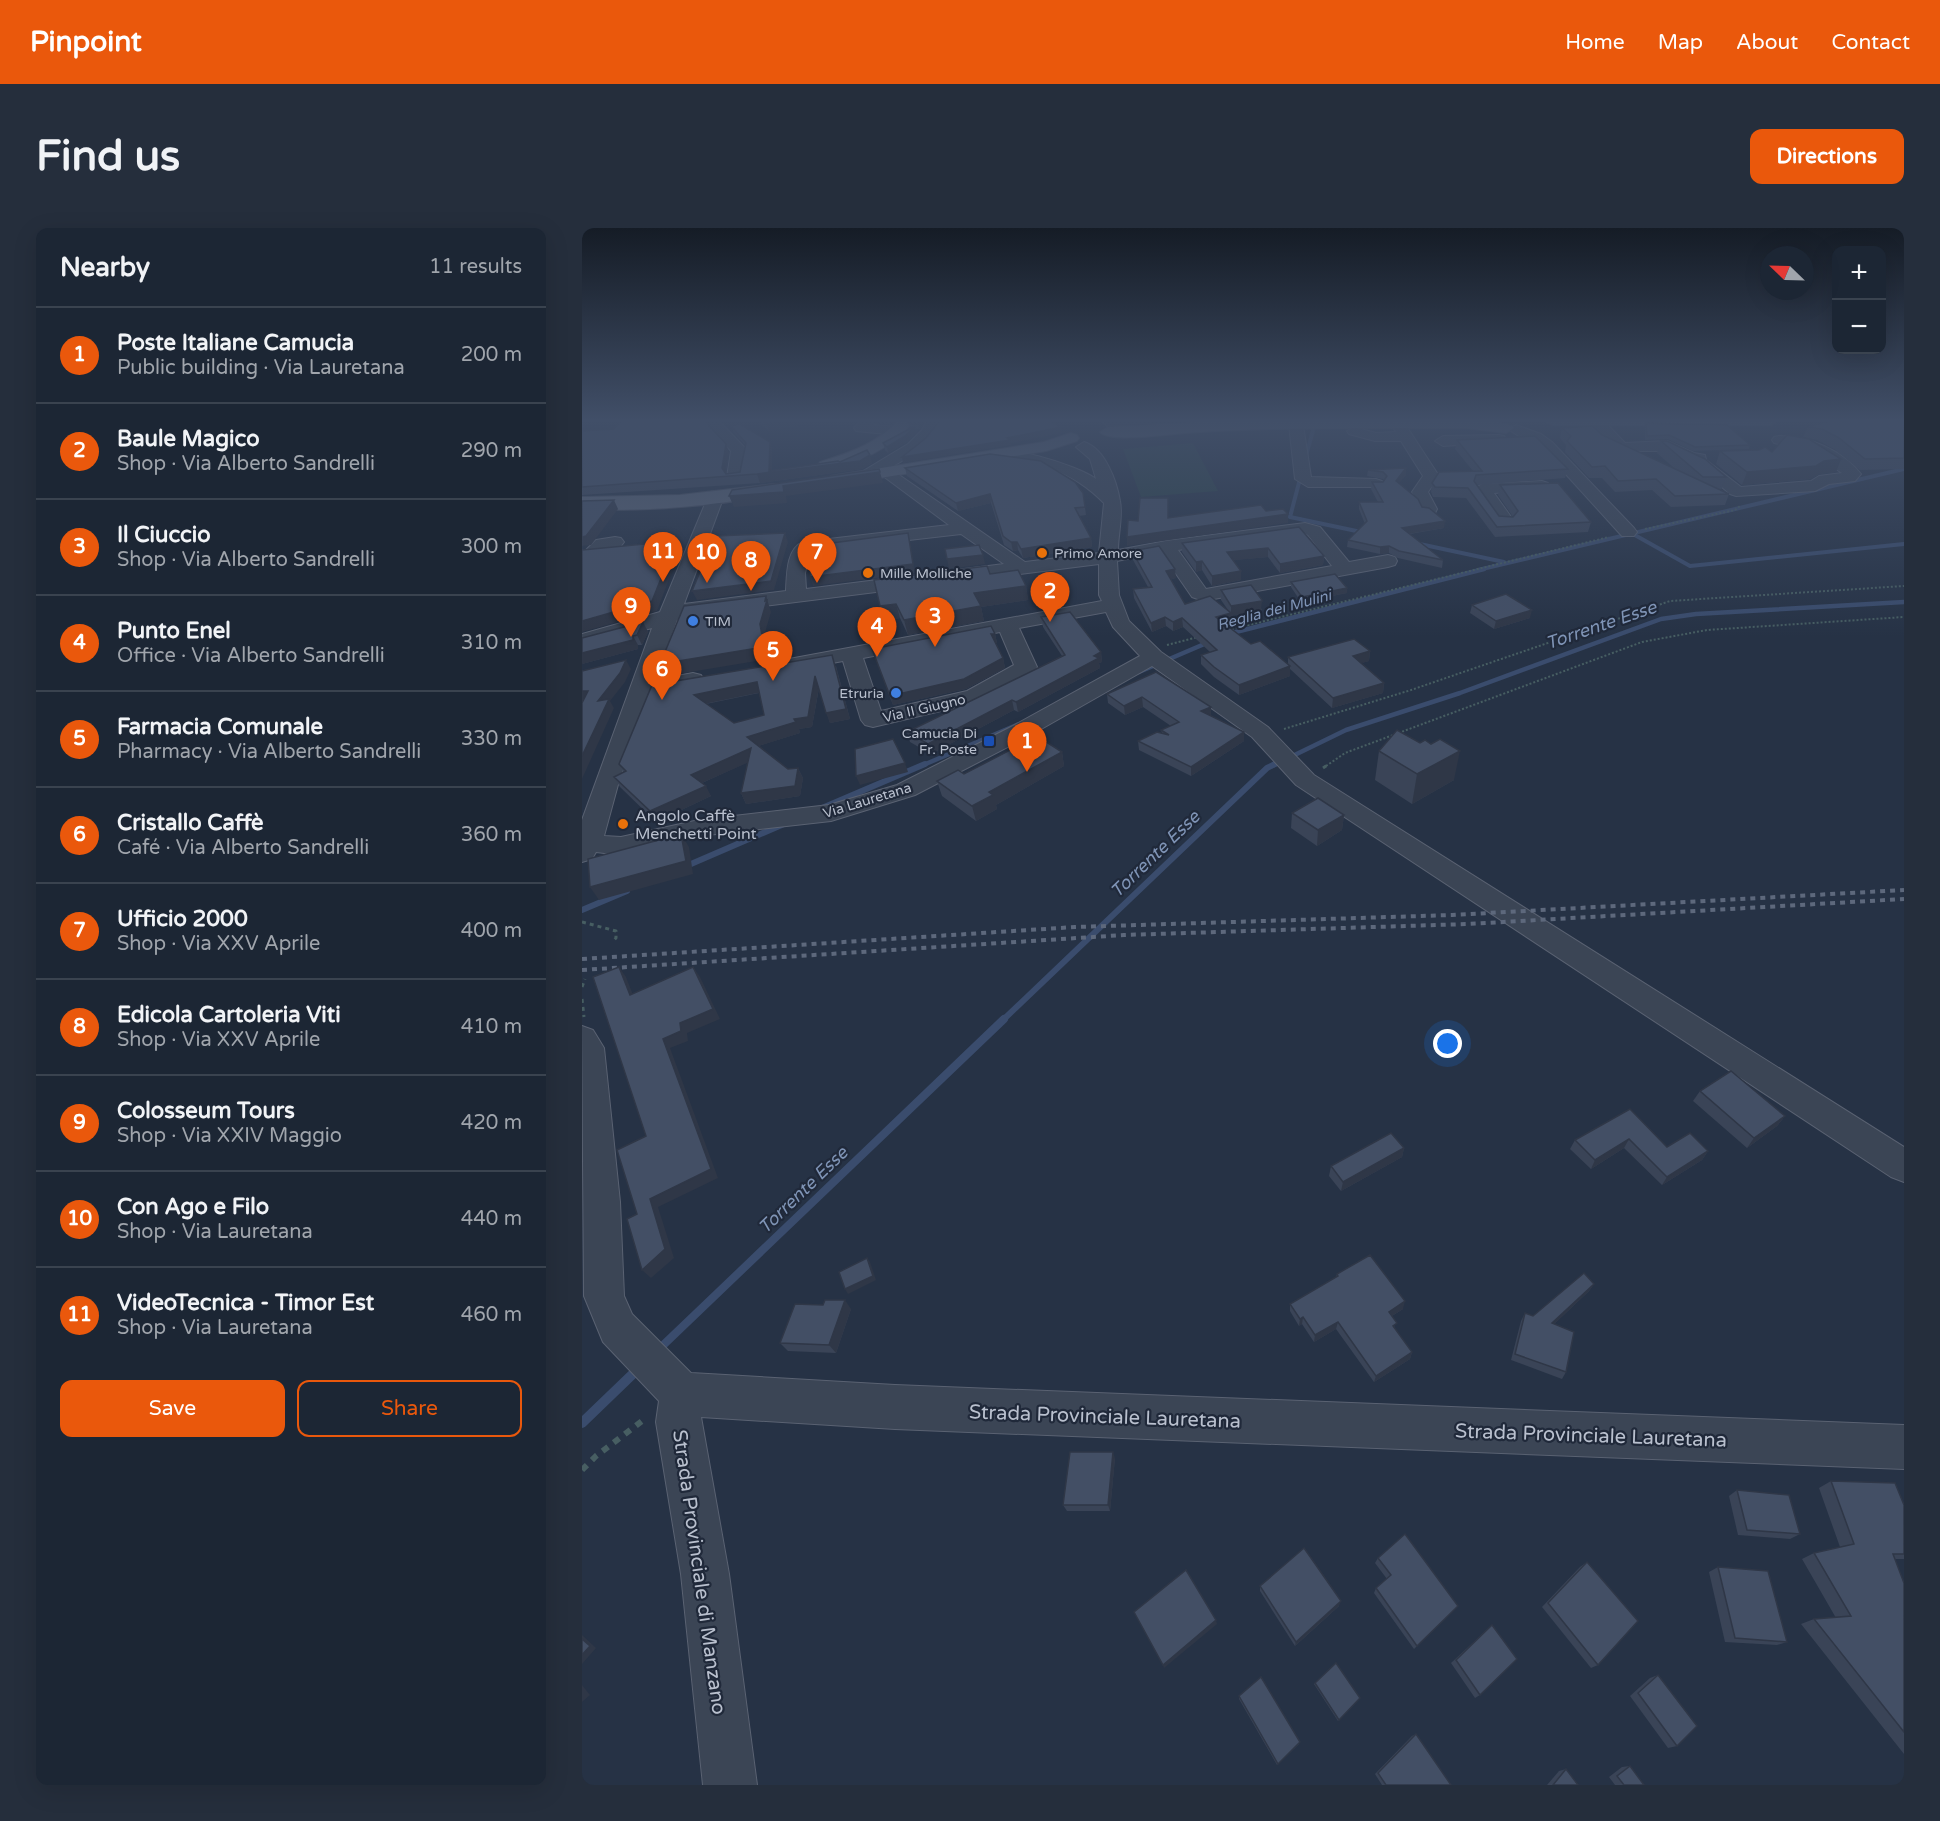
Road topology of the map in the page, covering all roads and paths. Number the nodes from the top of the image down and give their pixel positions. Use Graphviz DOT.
graph roads {
  1 [pos="1745,492"];
  2 [pos="602,493"];
  3 [pos="742,493"];
  4 [pos="915,493"];
  5 [pos="1104,493"];
  6 [pos="1109,493"];
  7 [pos="1420,493"];
  8 [pos="1485,493"];
  9 [pos="1592,493"];
  10 [pos="716,496"];
  11 [pos="583,500"];
  12 [pos="1112,502"];
  13 [pos="1429,508"];
  14 [pos="1505,521"];
  15 [pos="965,528"];
  16 [pos="1628,532"];
  17 [pos="699,540"];
  18 [pos="675,542"];
  19 [pos="622,544"];
  20 [pos="1166,546"];
  21 [pos="586,553"];
  22 [pos="1108,557"];
  23 [pos="1388,561"];
  24 [pos="1020,567"];
  25 [pos="1345,569"];
  26 [pos="1904,586"];
  27 [pos="796,597"];
  28 [pos="1113,605"];
  29 [pos="669,616"];
  30 [pos="1904,617"];
  31 [pos="1008,626"];
  32 [pos="1225,630"];
  33 [pos="1203,636"];
  34 [pos="582,640"];
  35 [pos="1148,653"];
  36 [pos="851,654"];
  37 [pos="769,668"];
  38 [pos="711,677"];
  39 [pos="641,689"];
  40 [pos="1261,734"];
  41 [pos="1305,780"];
  42 [pos="584,846"];
  43 [pos="582,922"];
  44 [pos="612,942"];
  45 [pos="585,979"];
  46 [pos="582,987"];
  47 [pos="585,1043"];
  48 [pos="1904,1166"];
  49 [pos="591,1209"];
  50 [pos="675,1387"];
  51 [pos="1904,1447"];
  52 [pos="582,1470"];
  53 [pos="730,1785"];
  1 -- 16 [label="path"];
  2 -- 11 [label="main road"];
  3 -- 10 [label="main road"];
  4 -- 15 [label="street"];
  5 -- 12 [label="street"];
  6 -- 12 [label="street"];
  7 -- 13 [label="street"];
  8 -- 14 [label="street"];
  9 -- 16 [label="street"];
  10 -- 11 [label="main road"];
  10 -- 17 [label="street, Via Lauretana"];
  12 -- 22 [label="street"];
  15 -- 24 [label="street"];
  15 -- 27 [label="street"];
  16 -- 32 [label="path"];
  17 -- 18 [label="street"];
  17 -- 29 [label="street, Via Lauretana"];
  19 -- 21 [label="street"];
  20 -- 22 [label="street"];
  20 -- 25 [label="street"];
  20 -- 25 [label="street"];
  22 -- 24 [label="street"];
  22 -- 28 [label="street"];
  23 -- 25 [label="street"];
  24 -- 27 [label="street"];
  26 -- 40 [label="path"];
  27 -- 29 [label="street"];
  28 -- 31 [label="street"];
  28 -- 35 [label="street"];
  29 -- 34 [label="street"];
  29 -- 39 [label="street, Via Lauretana"];
  30 -- 41 [label="path"];
  31 -- 36 [label="street"];
  31 -- 36 [label="street, Via II Giugno"];
  33 -- 35 [label="path"];
  35 -- 40 [label="street"];
  35 -- 42 [label="street, Via Lauretana"];
  36 -- 37 [label="street"];
  38 -- 39 [label="street"];
  39 -- 42 [label="street, Via Lauretana"];
  40 -- 41 [label="street"];
  41 -- 48 [label="street"];
  43 -- 44 [label="path"];
  45 -- 46 [label="path"];
  47 -- 49 [label="street"];
  49 -- 50 [label="street"];
  50 -- 51 [label="street, Strada Provinciale Lauretana"];
  50 -- 52 [label="path"];
  50 -- 53 [label="street, Strada Provinciale di Manzano"];
}
